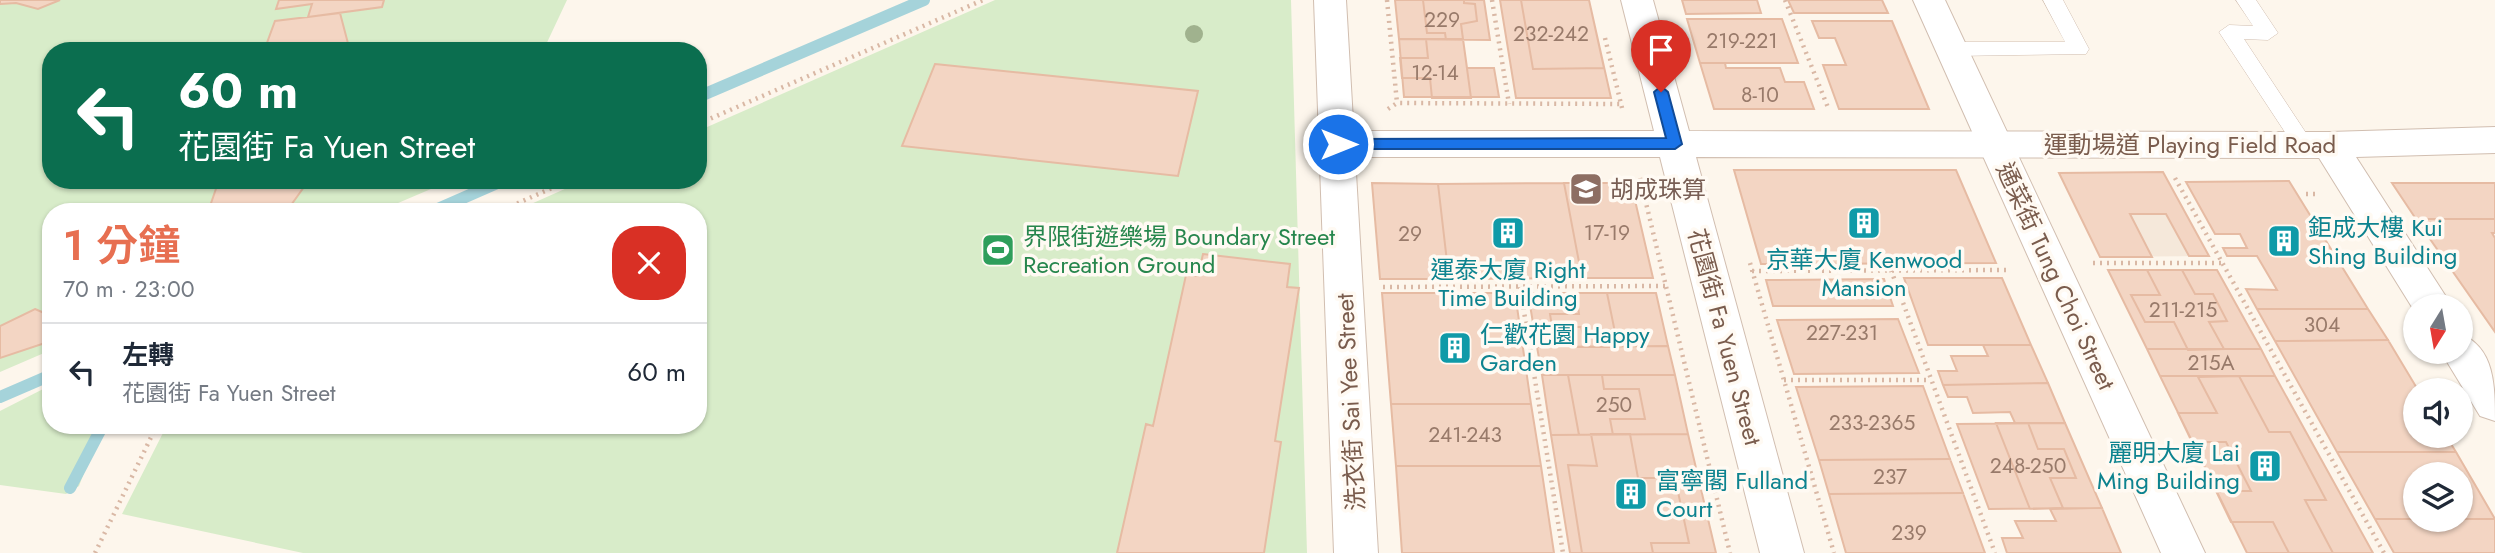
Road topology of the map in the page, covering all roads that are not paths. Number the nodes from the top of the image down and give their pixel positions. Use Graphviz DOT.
graph roads {
  1 [pos="1330,0"];
  2 [pos="1637,0"];
  3 [pos="1929,0"];
  4 [pos="2053,0"];
  5 [pos="2246,0"];
  6 [pos="1952,49"];
  7 [pos="1671,129"];
  8 [pos="2495,141"];
  9 [pos="1338,144"];
  10 [pos="1995,144"];
  11 [pos="2316,144"];
  12 [pos="2423,294"];
  13 [pos="2469,364"];
  14 [pos="2495,404"];
  15 [pos="1356,553"];
  16 [pos="1782,553"];
  17 [pos="2183,553"];
  1 -- 9 [label="street, 洗衣街 Sai Yee Street"];
  2 -- 7 [label="street, 花園街 Fa Yuen Street"];
  3 -- 6 [label="street, 通菜街 Tung Choi Street"];
  4 -- 6 [label="lane"];
  5 -- 11 [label="lane"];
  6 -- 10 [label="street, 通菜街 Tung Choi Street"];
  7 -- 9 [label="street, 運動場道 Playing Field Road"];
  7 -- 10 [label="street, 運動場道 Playing Field Road"];
  7 -- 16 [label="street, 花園街 Fa Yuen Street"];
  8 -- 11 [label="street, 運動場道 Playing Field Road"];
  9 -- 15 [label="street, 洗衣街 Sai Yee Street"];
  10 -- 11 [label="street, 運動場道 Playing Field Road"];
  10 -- 17 [label="street, 通菜街 Tung Choi Street"];
  11 -- 12 [label="street"];
  13 -- 14 [label="street"];
}
